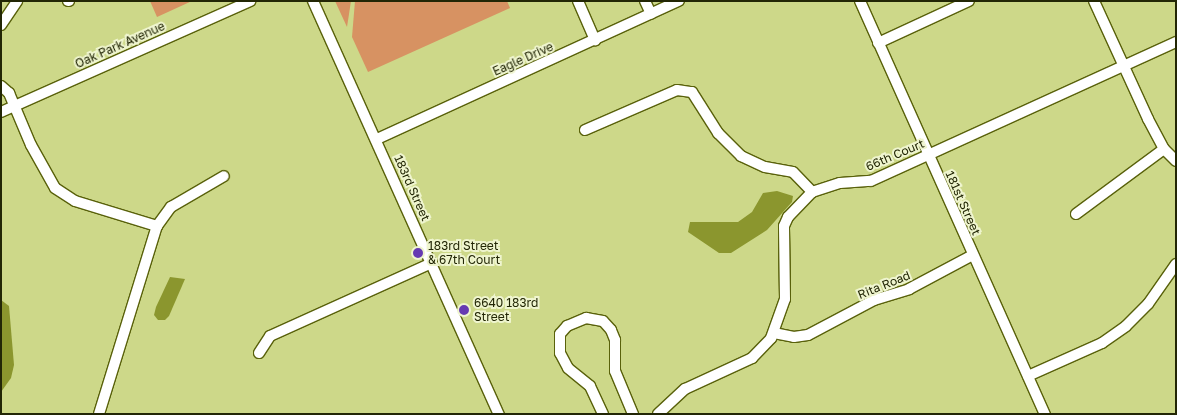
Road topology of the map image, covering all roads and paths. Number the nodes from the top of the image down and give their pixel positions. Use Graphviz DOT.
graph roads {
  1 [pos="17,1"];
  2 [pos="250,1"];
  3 [pos="313,1"];
  4 [pos="578,1"];
  5 [pos="645,1"];
  6 [pos="680,1"];
  7 [pos="860,1"];
  8 [pos="969,1"];
  9 [pos="1094,1"];
  10 [pos="651,14"];
  11 [pos="1,25"];
  12 [pos="595,40"];
  13 [pos="1176,42"];
  14 [pos="878,43"];
  15 [pos="1124,66"];
  16 [pos="1,86"];
  17 [pos="15,106"];
  18 [pos="1,112"];
  19 [pos="585,130"];
  20 [pos="376,139"];
  21 [pos="1164,149"];
  22 [pos="928,154"];
  23 [pos="1176,161"];
  24 [pos="224,176"];
  25 [pos="812,192"];
  26 [pos="1076,214"];
  27 [pos="156,226"];
  28 [pos="973,255"];
  29 [pos="432,263"];
  30 [pos="1176,264"];
  31 [pos="774,333"];
  32 [pos="259,353"];
  33 [pos="1028,376"];
  34 [pos="99,414"];
  35 [pos="499,414"];
  36 [pos="603,414"];
  37 [pos="633,414"];
  38 [pos="658,414"];
  39 [pos="1045,414"];
  1 -- 11 [label="street"];
  2 -- 17 [label="street, Oak Park Avenue"];
  3 -- 20 [label="street, 183rd Street"];
  4 -- 12 [label="street"];
  5 -- 10 [label="street"];
  6 -- 10 [label="street, Eagle Drive"];
  7 -- 14 [label="street, 181st Street"];
  8 -- 14 [label="street"];
  9 -- 15 [label="street"];
  10 -- 12 [label="street, Eagle Drive"];
  12 -- 20 [label="street, Eagle Drive"];
  13 -- 15 [label="street, 66th Court"];
  14 -- 22 [label="street, 181st Street"];
  15 -- 21 [label="street"];
  15 -- 22 [label="street, 66th Court"];
  16 -- 17 [label="street"];
  17 -- 18 [label="street, Oak Park Avenue"];
  17 -- 27 [label="street"];
  19 -- 25 [label="street"];
  20 -- 29 [label="street, 183rd Street"];
  21 -- 23 [label="street"];
  21 -- 26 [label="street"];
  22 -- 25 [label="street, 66th Court"];
  22 -- 28 [label="street, 181st Street"];
  24 -- 27 [label="street"];
  25 -- 31 [label="street, 66th Court"];
  27 -- 34 [label="street"];
  28 -- 31 [label="street, Rita Road"];
  28 -- 33 [label="street, 181st Street"];
  29 -- 32 [label="street"];
  29 -- 35 [label="street, 183rd Street"];
  30 -- 33 [label="street"];
  31 -- 38 [label="street, 66th Court"];
  33 -- 39 [label="street, 181st Street"];
  36 -- 37 [label="street"];
}
